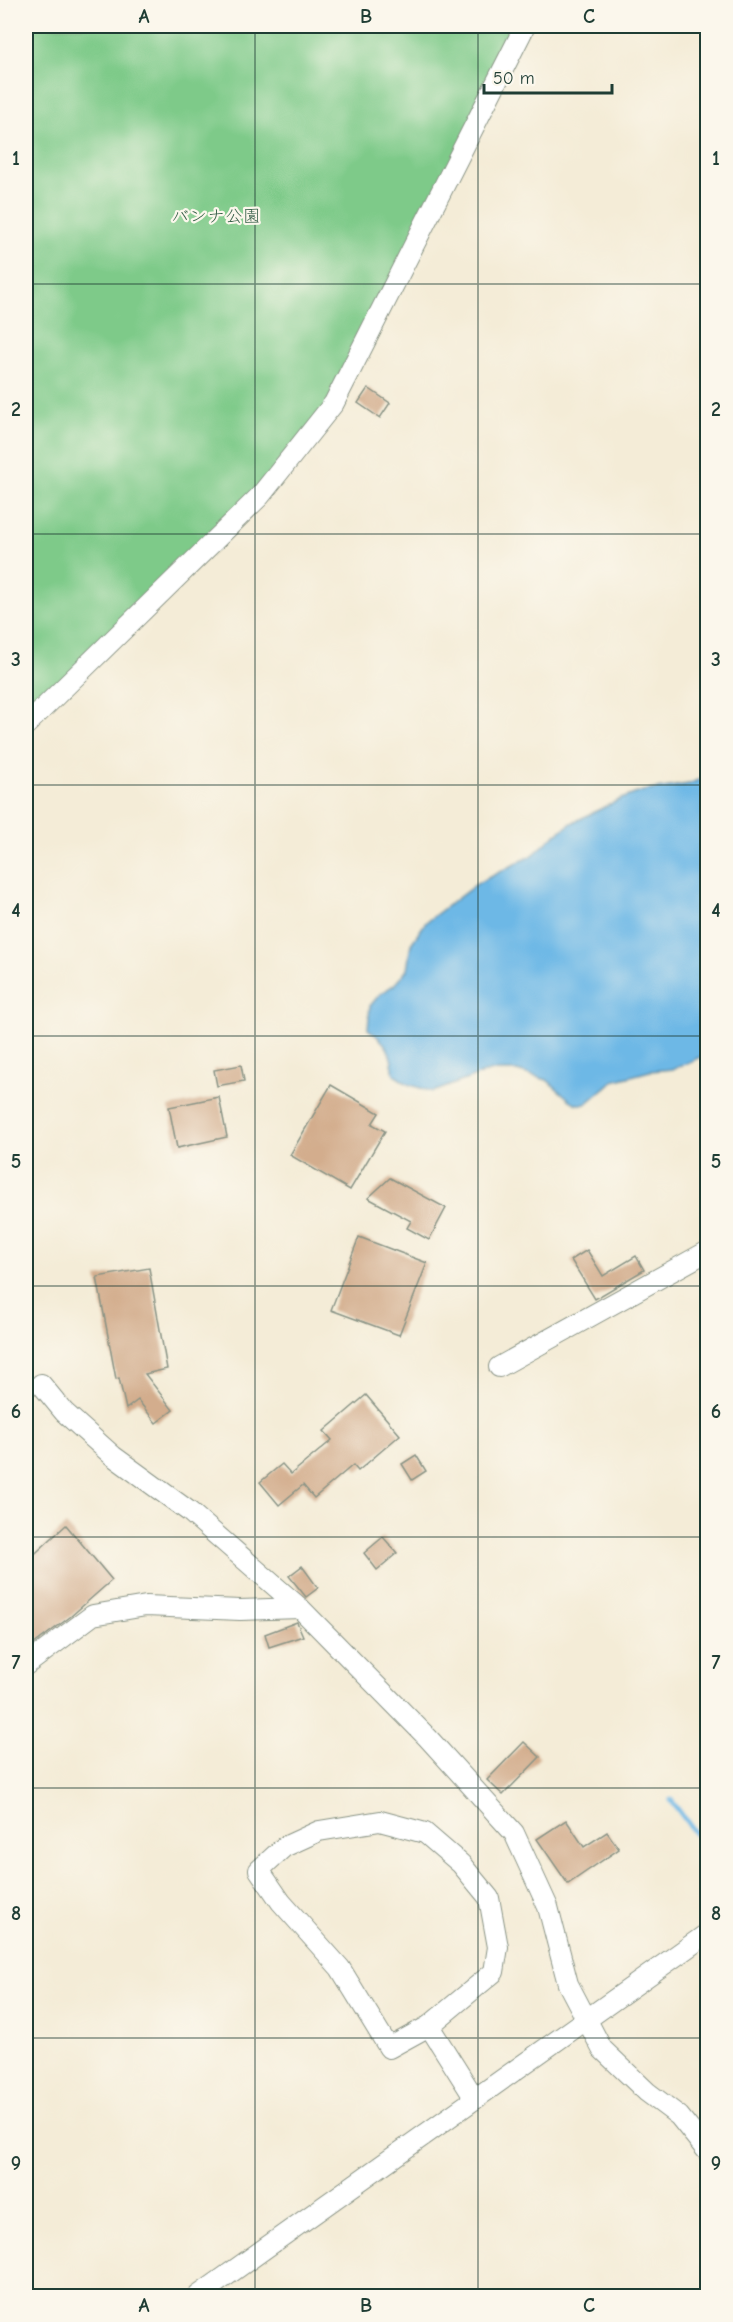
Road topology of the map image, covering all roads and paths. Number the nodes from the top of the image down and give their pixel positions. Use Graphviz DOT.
graph roads {
  1 [pos="525,26"];
  2 [pos="26,724"];
  3 [pos="708,1251"];
  4 [pos="499,1367"];
  5 [pos="41,1384"];
  6 [pos="300,1608"];
  7 [pos="26,1665"];
  8 [pos="708,1933"];
  9 [pos="586,2021"];
  10 [pos="429,2026"];
  11 [pos="475,2099"];
  12 [pos="708,2152"];
  13 [pos="198,2296"];
  1 -- 2 [label="street"];
  3 -- 4 [label="street"];
  5 -- 6 [label="street"];
  6 -- 7 [label="street"];
  6 -- 9 [label="street"];
  8 -- 9 [label="street"];
  9 -- 11 [label="street"];
  9 -- 12 [label="street"];
  10 -- 10 [label="street"];
  10 -- 11 [label="street"];
  11 -- 13 [label="street"];
}
